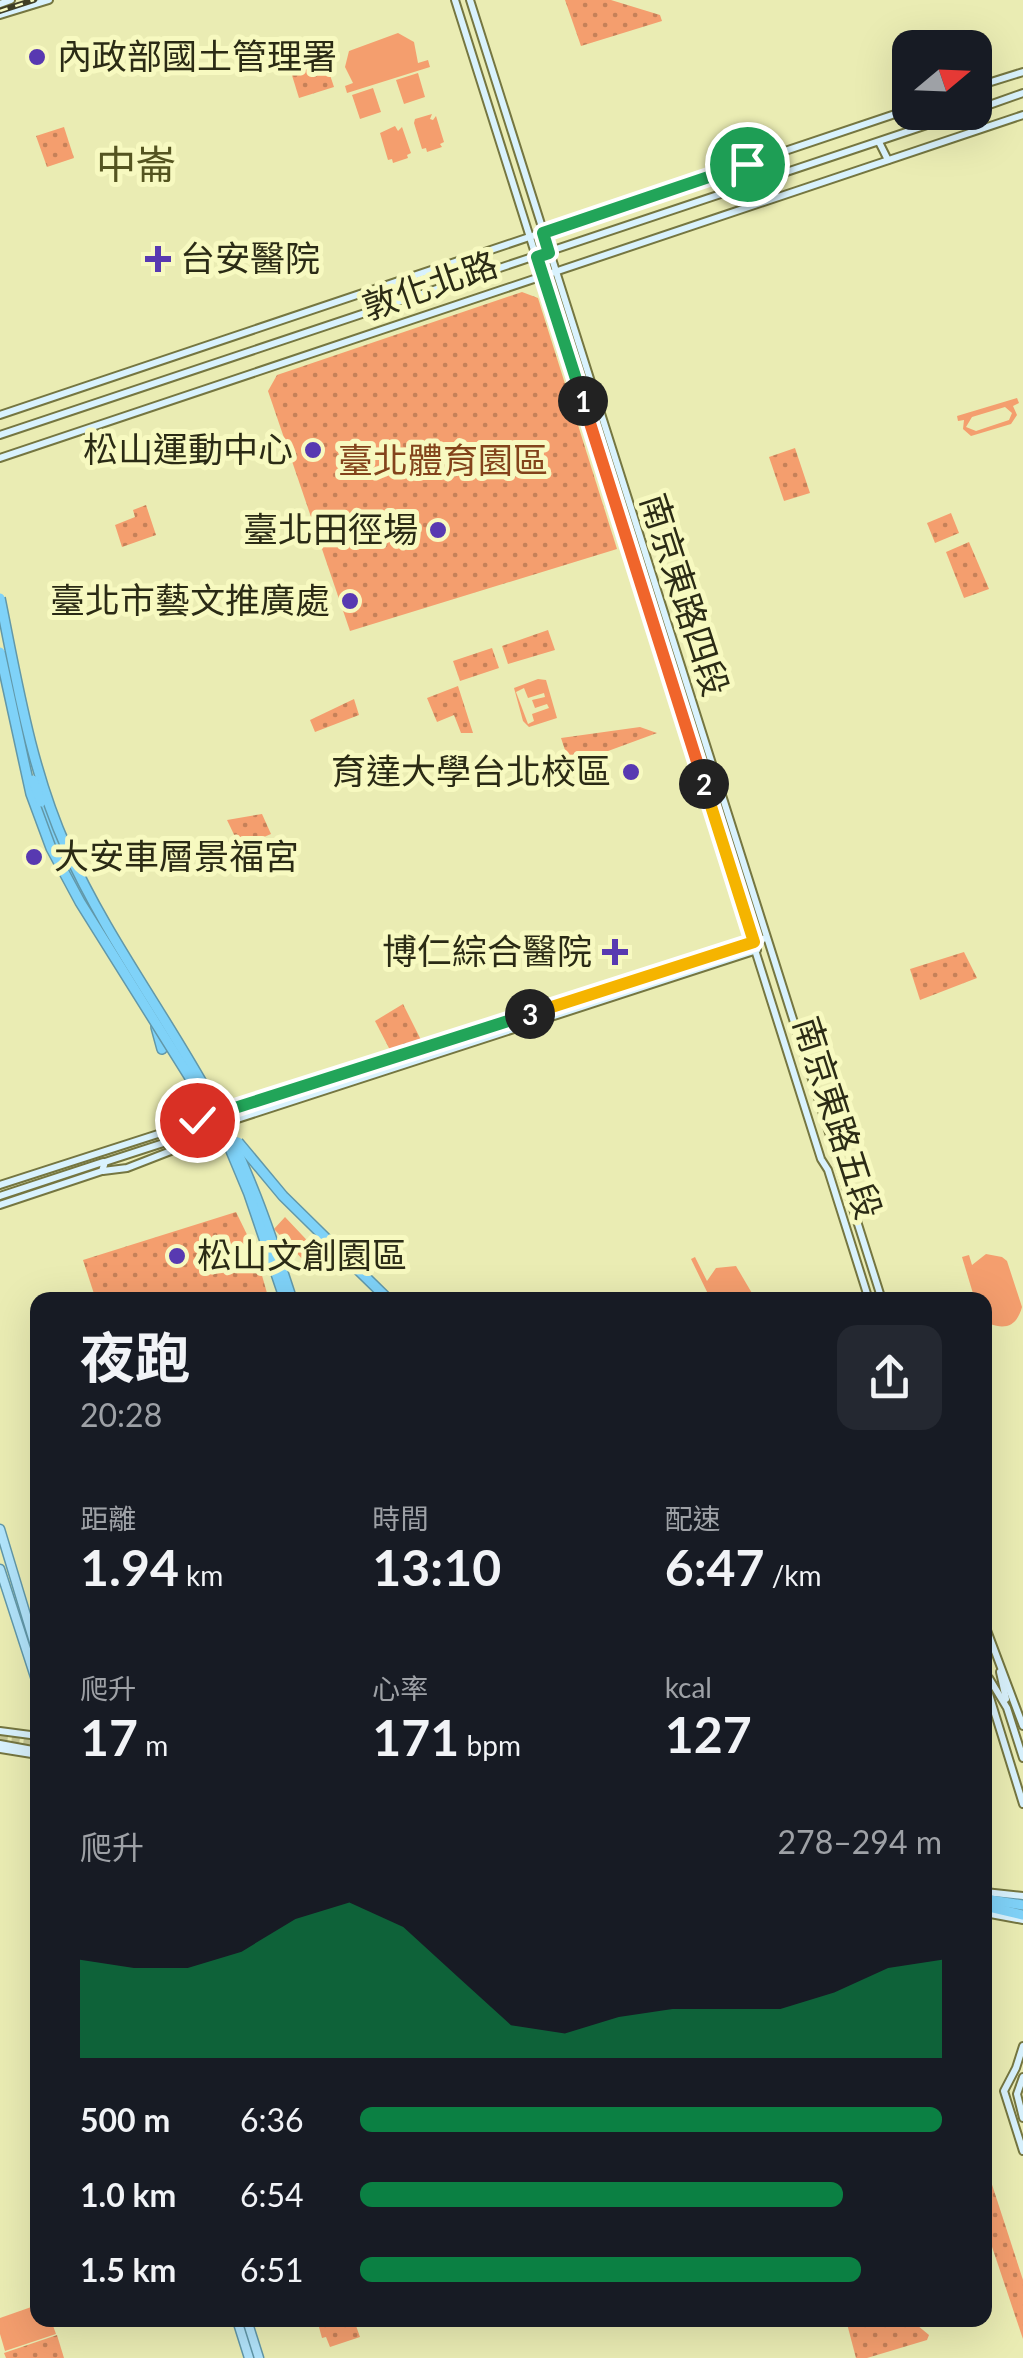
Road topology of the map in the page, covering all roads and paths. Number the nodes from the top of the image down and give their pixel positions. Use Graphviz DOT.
graph roads {
  1 [pos="12,0"];
  2 [pos="48,0"];
  3 [pos="455,0"];
  4 [pos="470,0"];
  5 [pos="0,4"];
  6 [pos="0,15"];
  7 [pos="1023,72"];
  8 [pos="992,82"];
  9 [pos="1023,93"];
  10 [pos="992,104"];
  11 [pos="1023,115"];
  12 [pos="892,116"];
  13 [pos="915,130"];
  14 [pos="879,142"];
  15 [pos="888,160"];
  16 [pos="543,233"];
  17 [pos="530,237"];
  18 [pos="549,253"];
  19 [pos="537,257"];
  20 [pos="555,270"];
  21 [pos="542,275"];
  22 [pos="0,415"];
  23 [pos="0,436"];
  24 [pos="0,458"];
  25 [pos="0,598"];
  26 [pos="0,652"];
  27 [pos="105,922"];
  28 [pos="766,938"];
  29 [pos="754,942"];
  30 [pos="757,950"];
  31 [pos="771,953"];
  32 [pos="152,1015"];
  33 [pos="478,1035"];
  34 [pos="162,1048"];
  35 [pos="198,1068"];
  36 [pos="216,1114"];
  37 [pos="225,1125"];
  38 [pos="212,1135"];
  39 [pos="105,1162"];
  40 [pos="102,1171"];
  41 [pos="0,1185"];
  42 [pos="0,1196"];
  43 [pos="0,1205"];
  44 [pos="286,1292"];
  45 [pos="287,1292"];
  46 [pos="380,1292"];
  47 [pos="867,1292"];
  48 [pos="879,1292"];
  49 [pos="0,1529"];
  50 [pos="0,1569"];
  51 [pos="30,1628"];
  52 [pos="992,1646"];
  53 [pos="30,1661"];
  54 [pos="1000,1671"];
  55 [pos="992,1683"];
  56 [pos="1006,1703"];
  57 [pos="992,1705"];
  58 [pos="1023,1726"];
  59 [pos="0,1731"];
  60 [pos="30,1735"];
  61 [pos="0,1746"];
  62 [pos="30,1752"];
  63 [pos="1023,1756"];
  64 [pos="1023,1804"];
  65 [pos="992,1903"];
  66 [pos="1023,1908"];
  67 [pos="1023,2046"];
  68 [pos="1023,2076"];
  69 [pos="1023,2118"];
  70 [pos="1023,2150"];
  71 [pos="239,2327"];
  72 [pos="249,2327"];
  73 [pos="249,2358"];
  74 [pos="259,2358"];
  1 -- 5 [label="main road"];
  2 -- 6 [label="main road"];
  3 -- 17 [label="main road, 南京東路四段"];
  4 -- 16 [label="main road, 南京東路四段"];
  7 -- 8 [label="main road"];
  9 -- 10 [label="main road"];
  11 -- 15 [label="main road, 敦化北路"];
  12 -- 16 [label="main road, 敦化北路"];
  13 -- 14 [label="main road, 敦化北路"];
  14 -- 15 [label="main road"];
  14 -- 18 [label="main road, 敦化北路"];
  15 -- 20 [label="main road, 敦化北路"];
  16 -- 17 [label="main road, 敦化北路"];
  16 -- 18 [label="main road, 南京東路四段"];
  17 -- 19 [label="main road, 南京東路四段"];
  17 -- 22 [label="main road, 敦化北路"];
  18 -- 19 [label="main road, 敦化北路"];
  18 -- 20 [label="main road, 南京東路四段"];
  19 -- 21 [label="main road, 南京東路四段"];
  19 -- 23 [label="main road, 敦化北路"];
  20 -- 21 [label="main road, 敦化北路"];
  20 -- 28 [label="main road, 南京東路四段"];
  21 -- 24 [label="main road, 敦化北路"];
  21 -- 29 [label="main road, 南京東路四段"];
  25 -- 27 [label="highway, bridge"];
  26 -- 32 [label="highway, bridge"];
  26 -- 44 [label="highway, bridge"];
  27 -- 35 [label="highway, bridge"];
  27 -- 37 [label="highway, bridge"];
  28 -- 29 [label="main road"];
  28 -- 31 [label="main road, 南京東路四段"];
  29 -- 30 [label="main road, 南京東路四段"];
  29 -- 33 [label="main road"];
  30 -- 33 [label="main road"];
  30 -- 47 [label="main road, 南京東路五段"];
  31 -- 48 [label="main road, 南京東路五段"];
  32 -- 34 [label="highway"];
  32 -- 36 [label="highway"];
  33 -- 36 [label="main road"];
  33 -- 39 [label="main road"];
  36 -- 41 [label="main road"];
  37 -- 45 [label="highway, bridge"];
  37 -- 46 [label="highway, bridge"];
  38 -- 40 [label="main road"];
  39 -- 40 [label="main road"];
  39 -- 42 [label="main road"];
  40 -- 43 [label="main road"];
  49 -- 51 [label="main road"];
  50 -- 53 [label="main road"];
  52 -- 54 [label="main road"];
  54 -- 56 [label="main road"];
  54 -- 58 [label="main road"];
  55 -- 56 [label="main road"];
  56 -- 63 [label="main road"];
  57 -- 64 [label="main road"];
  59 -- 60 [label="main road"];
  61 -- 62 [label="main road"];
  65 -- 66 [label="highway"];
  67 -- 70 [label="main road"];
  68 -- 69 [label="main road"];
  71 -- 73 [label="main road"];
  72 -- 74 [label="main road"];
}
